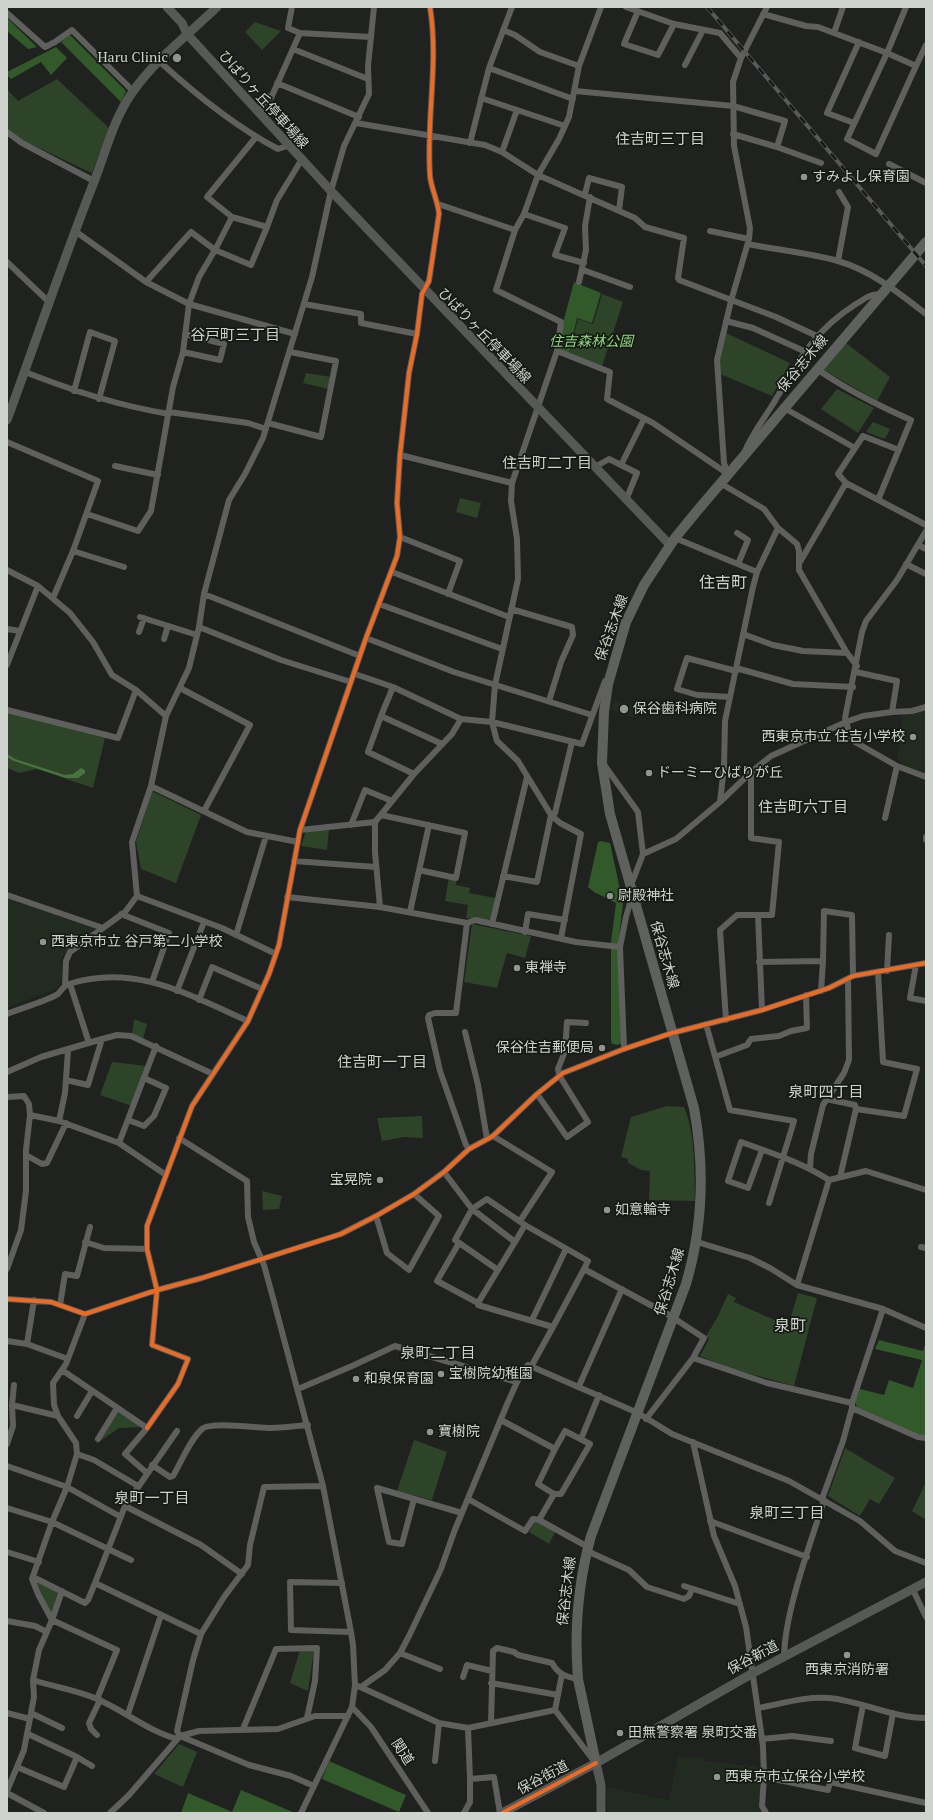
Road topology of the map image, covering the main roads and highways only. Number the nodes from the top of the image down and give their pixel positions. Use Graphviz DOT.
graph roads {
  1 [pos="167,7"];
  2 [pos="217,7"];
  3 [pos="187,34"];
  4 [pos="926,242"];
  5 [pos="7,420"];
  6 [pos="672,541"];
  7 [pos="926,1582"];
  8 [pos="596,1763"];
  9 [pos="501,1813"];
  10 [pos="601,1813"];
  1 -- 3 [label="main road, ひばりヶ丘停車場線"];
  2 -- 3 [label="main road"];
  3 -- 5 [label="main road"];
  3 -- 6 [label="main road, ひばりヶ丘停車場線"];
  4 -- 6 [label="main road, 保谷志木線"];
  6 -- 8 [label="main road, 保谷志木線"];
  7 -- 8 [label="main road, 保谷新道"];
  8 -- 9 [label="main road, 保谷街道"];
  8 -- 10 [label="main road"];
}
